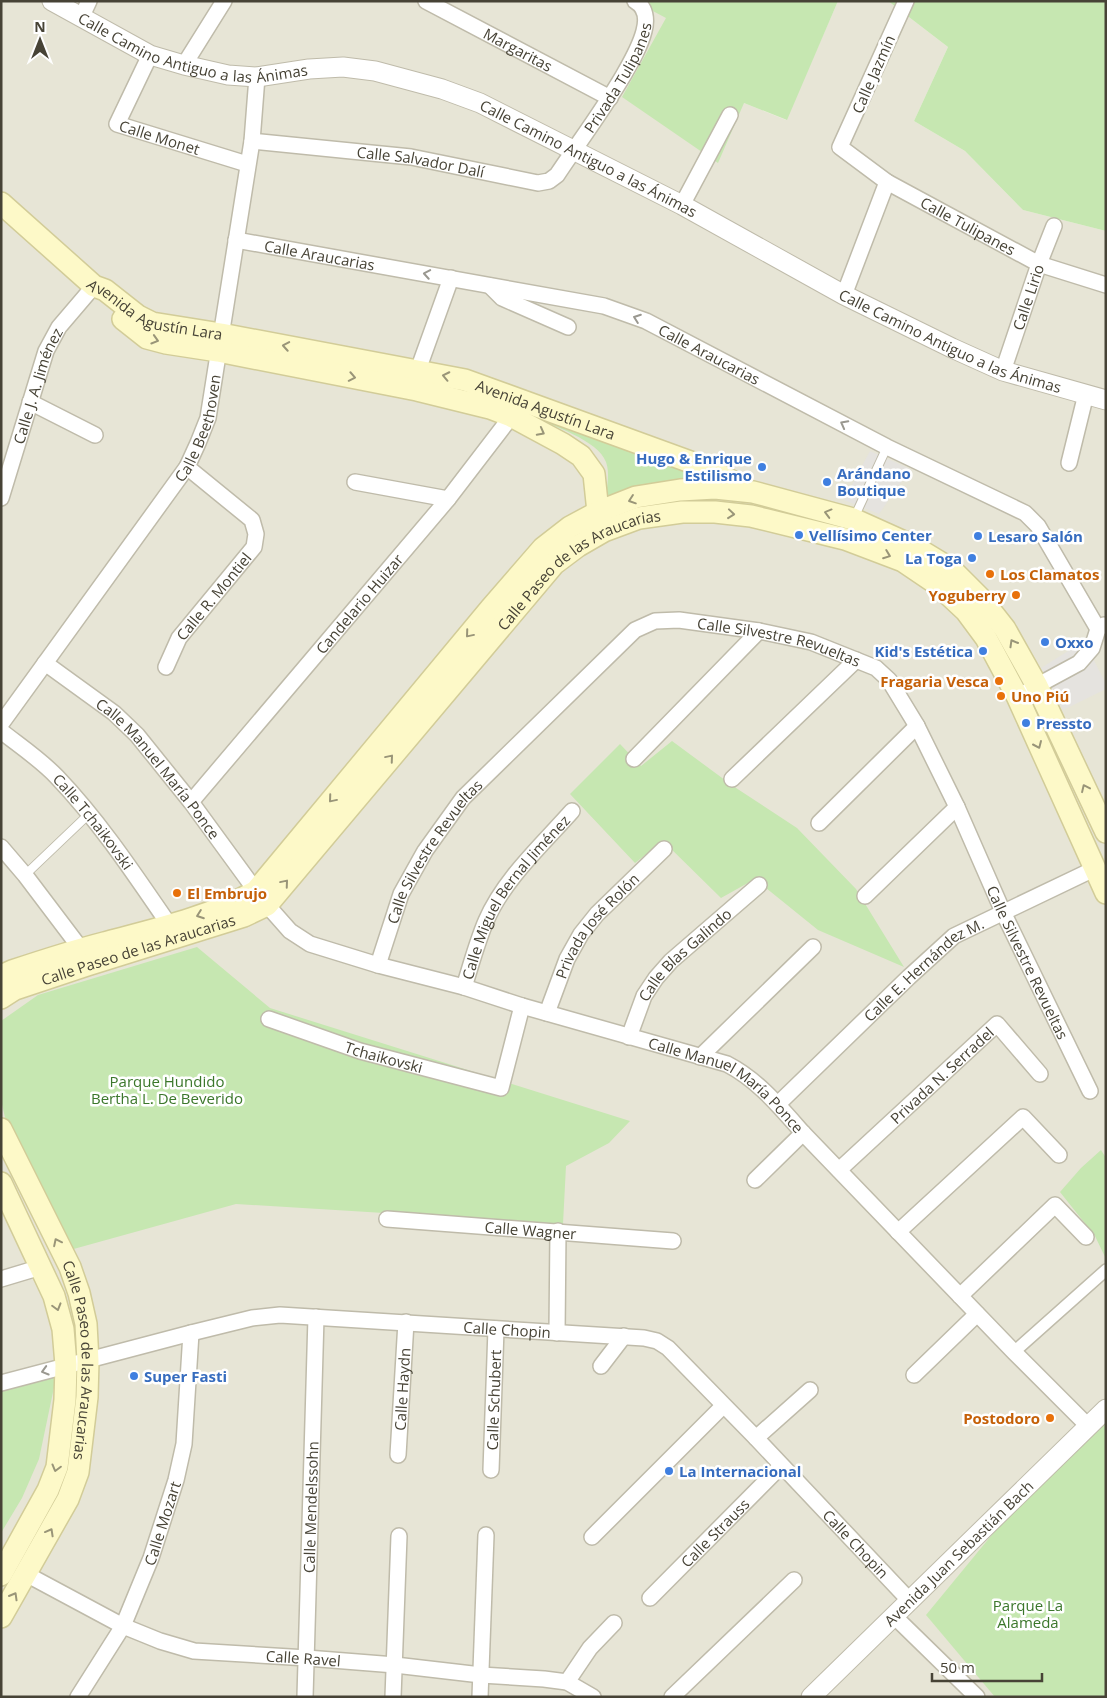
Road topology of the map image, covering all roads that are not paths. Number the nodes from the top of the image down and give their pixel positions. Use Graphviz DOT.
graph roads {
  1 [pos="52,1"];
  2 [pos="224,1"];
  3 [pos="426,1"];
  4 [pos="635,1"];
  5 [pos="906,1"];
  6 [pos="85,10"];
  7 [pos="150,55"];
  8 [pos="184,65"];
  9 [pos="257,77"];
  10 [pos="610,98"];
  11 [pos="730,115"];
  12 [pos="252,141"];
  13 [pos="840,146"];
  14 [pos="573,151"];
  15 [pos="247,164"];
  16 [pos="887,182"];
  17 [pos="682,205"];
  18 [pos="4,212"];
  19 [pos="1054,226"];
  20 [pos="236,240"];
  21 [pos="1039,264"];
  22 [pos="451,278"];
  23 [pos="490,285"];
  24 [pos="1106,285"];
  25 [pos="94,286"];
  26 [pos="844,295"];
  27 [pos="568,326"];
  28 [pos="220,342"];
  29 [pos="418,370"];
  30 [pos="1003,371"];
  31 [pos="1086,394"];
  32 [pos="1106,400"];
  33 [pos="30,402"];
  34 [pos="517,408"];
  35 [pos="95,435"];
  36 [pos="887,447"];
  37 [pos="1069,463"];
  38 [pos="187,467"];
  39 [pos="355,482"];
  40 [pos="753,492"];
  41 [pos="1,498"];
  42 [pos="448,499"];
  43 [pos="598,512"];
  44 [pos="853,519"];
  45 [pos="498,615"];
  46 [pos="1102,627"];
  47 [pos="760,631"];
  48 [pos="856,660"];
  49 [pos="45,663"];
  50 [pos="166,667"];
  51 [pos="1037,686"];
  52 [pos="1017,696"];
  53 [pos="1,724"];
  54 [pos="917,726"];
  55 [pos="1,731"];
  56 [pos="634,758"];
  57 [pos="732,779"];
  58 [pos="191,802"];
  59 [pos="957,807"];
  60 [pos="572,811"];
  61 [pos="89,814"];
  62 [pos="819,823"];
  63 [pos="1106,832"];
  64 [pos="1,847"];
  65 [pos="664,849"];
  66 [pos="1094,869"];
  67 [pos="25,874"];
  68 [pos="759,885"];
  69 [pos="1106,893"];
  70 [pos="865,896"];
  71 [pos="261,898"];
  72 [pos="1003,912"];
  73 [pos="170,926"];
  74 [pos="813,947"];
  75 [pos="81,949"];
  76 [pos="378,965"];
  77 [pos="1,976"];
  78 [pos="464,987"];
  79 [pos="1,998"];
  80 [pos="522,1006"];
  81 [pos="547,1013"];
  82 [pos="269,1019"];
  83 [pos="630,1037"];
  84 [pos="700,1057"];
  85 [pos="1040,1074"];
  86 [pos="1090,1091"];
  87 [pos="778,1104"];
  88 [pos="1,1129"];
  89 [pos="803,1133"];
  90 [pos="1059,1155"];
  91 [pos="839,1170"];
  92 [pos="755,1180"];
  93 [pos="1,1183"];
  94 [pos="387,1219"];
  95 [pos="558,1231"];
  96 [pos="898,1232"];
  97 [pos="1086,1237"];
  98 [pos="673,1241"];
  99 [pos="41,1267"];
  100 [pos="1106,1270"];
  101 [pos="1,1280"];
  102 [pos="960,1296"];
  103 [pos="977,1314"];
  104 [pos="316,1317"];
  105 [pos="406,1322"];
  106 [pos="496,1329"];
  107 [pos="192,1333"];
  108 [pos="557,1333"];
  109 [pos="624,1336"];
  110 [pos="1014,1352"];
  111 [pos="88,1360"];
  112 [pos="66,1365"];
  113 [pos="602,1366"];
  114 [pos="914,1375"];
  115 [pos="1,1383"];
  116 [pos="810,1390"];
  117 [pos="723,1406"];
  118 [pos="1106,1409"];
  119 [pos="1088,1426"];
  120 [pos="756,1438"];
  121 [pos="398,1455"];
  122 [pos="781,1466"];
  123 [pos="491,1470"];
  124 [pos="486,1535"];
  125 [pos="399,1536"];
  126 [pos="592,1537"];
  127 [pos="4,1562"];
  128 [pos="26,1574"];
  129 [pos="794,1580"];
  130 [pos="650,1598"];
  131 [pos="910,1601"];
  132 [pos="894,1616"];
  133 [pos="1,1617"];
  134 [pos="614,1623"];
  135 [pos="123,1626"];
  136 [pos="306,1658"];
  137 [pos="395,1665"];
  138 [pos="481,1675"];
  139 [pos="566,1682"];
  140 [pos="78,1697"];
  141 [pos="305,1697"];
  142 [pos="393,1697"];
  143 [pos="480,1697"];
  144 [pos="593,1697"];
  145 [pos="672,1697"];
  146 [pos="811,1697"];
  147 [pos="977,1697"];
  1 -- 6 [label="street, Calle Camino Antiguo a las Ánimas"];
  2 -- 8 [label="street"];
  3 -- 10 [label="street, Margaritas"];
  4 -- 10 [label="street, Privada Tulipanes"];
  5 -- 13 [label="street, Calle Jazmín"];
  6 -- 7 [label="street, Calle Camino Antiguo a las Ánimas"];
  7 -- 8 [label="street, Calle Camino Antiguo a las Ánimas"];
  7 -- 15 [label="street, Calle Monet"];
  8 -- 9 [label="street, Calle Camino Antiguo a las Ánimas"];
  9 -- 12 [label="street, Calle Beethoven"];
  9 -- 14 [label="street, Calle Camino Antiguo a las Ánimas"];
  10 -- 14 [label="street, Privada Tulipanes"];
  11 -- 17 [label="street"];
  12 -- 14 [label="street, Calle Salvador Dalí"];
  12 -- 15 [label="street, Calle Beethoven"];
  13 -- 16 [label="street, Calle Tulipanes"];
  14 -- 17 [label="street, Calle Camino Antiguo a las Ánimas"];
  15 -- 20 [label="street, Calle Beethoven"];
  16 -- 21 [label="street, Calle Tulipanes"];
  16 -- 26 [label="street"];
  17 -- 26 [label="street, Calle Camino Antiguo a las Ánimas"];
  18 -- 25 [label="main road, Avenida Agustín Lara"];
  19 -- 21 [label="street, Calle Lirio"];
  22 -- 20 [label="street, Calle Araucarias, one-way"];
  20 -- 28 [label="street, Calle Beethoven"];
  21 -- 24 [label="street, Calle Tulipanes"];
  21 -- 30 [label="street, Calle Lirio"];
  22 -- 23 [label="street, Calle Araucarias"];
  22 -- 29 [label="street"];
  23 -- 27 [label="street"];
  36 -- 23 [label="street, Calle Araucarias, one-way"];
  25 -- 28 [label="main road, Avenida Agustín Lara"];
  25 -- 33 [label="street, Calle J. A. Jiménez"];
  26 -- 30 [label="street, Calle Camino Antiguo a las Ánimas"];
  29 -- 28 [label="main road, Avenida Agustín Lara, one-way"];
  28 -- 34 [label="main road, Avenida Agustín Lara, one-way"];
  28 -- 38 [label="street, Calle Beethoven"];
  34 -- 29 [label="main road, Avenida Agustín Lara, one-way"];
  30 -- 31 [label="street, Calle Camino Antiguo a las Ánimas"];
  31 -- 32 [label="street, Calle Camino Antiguo a las Ánimas"];
  31 -- 37 [label="street"];
  33 -- 35 [label="street"];
  33 -- 41 [label="street, Calle J. A. Jiménez"];
  34 -- 40 [label="main road, Avenida Agustín Lara"];
  34 -- 42 [label="street, Candelario Huizar"];
  34 -- 43 [label="main road, Avenida Agustín Lara, one-way"];
  36 -- 44 [label="lane"];
  36 -- 46 [label="street, Calle Araucarias"];
  38 -- 49 [label="street, Calle Beethoven"];
  38 -- 50 [label="street, Calle R. Montiel"];
  39 -- 42 [label="street"];
  40 -- 43 [label="main road, Calle Paseo de las Araucarias, one-way"];
  44 -- 40 [label="main road, Calle Paseo de las Araucarias, one-way"];
  42 -- 58 [label="street, Candelario Huizar"];
  43 -- 45 [label="main road, Calle Paseo de las Araucarias"];
  51 -- 44 [label="main road, Calle Paseo de las Araucarias, one-way"];
  45 -- 52 [label="main road, Calle Paseo de las Araucarias, one-way"];
  45 -- 71 [label="main road, Calle Paseo de las Araucarias"];
  46 -- 51 [label="street"];
  47 -- 48 [label="street, Calle Silvestre Revueltas"];
  47 -- 56 [label="street"];
  47 -- 76 [label="street, Calle Silvestre Revueltas"];
  48 -- 54 [label="street, Calle Silvestre Revueltas"];
  48 -- 57 [label="street"];
  49 -- 53 [label="street, Calle Beethoven"];
  49 -- 58 [label="street, Calle Manuel María Ponce"];
  51 -- 52 [label="street"];
  63 -- 51 [label="main road, Calle Paseo de las Araucarias, one-way"];
  52 -- 66 [label="main road, Calle Paseo de las Araucarias, one-way"];
  54 -- 59 [label="street, Calle Silvestre Revueltas"];
  54 -- 62 [label="street"];
  55 -- 61 [label="street, Calle Tchaikovski"];
  58 -- 71 [label="street, Calle Manuel María Ponce"];
  59 -- 70 [label="street"];
  59 -- 72 [label="street, Calle Silvestre Revueltas"];
  60 -- 78 [label="street, Calle Miguel Bernal Jiménez"];
  61 -- 67 [label="lane"];
  61 -- 73 [label="street, Calle Tchaikovski"];
  64 -- 67 [label="street"];
  65 -- 81 [label="street, Privada José Rolón"];
  66 -- 69 [label="main road, Calle Paseo de las Araucarias"];
  66 -- 72 [label="street, Calle E. Hernández M."];
  67 -- 75 [label="street"];
  68 -- 83 [label="street, Calle Blas Galindo"];
  71 -- 73 [label="main road, Calle Paseo de las Araucarias, one-way"];
  71 -- 76 [label="street, Calle Manuel María Ponce"];
  71 -- 79 [label="main road, Calle Paseo de las Araucarias"];
  72 -- 86 [label="street, Calle Silvestre Revueltas"];
  72 -- 87 [label="street, Calle E. Hernández M."];
  73 -- 75 [label="main road, Calle Paseo de las Araucarias"];
  74 -- 84 [label="street"];
  75 -- 77 [label="main road, Calle Paseo de las Araucarias"];
  76 -- 78 [label="street, Calle Manuel María Ponce"];
  78 -- 80 [label="street, Calle Manuel María Ponce"];
  80 -- 81 [label="street, Calle Manuel María Ponce"];
  80 -- 82 [label="street, Tchaikovski"];
  81 -- 83 [label="street, Calle Manuel María Ponce"];
  83 -- 84 [label="street, Calle Manuel María Ponce"];
  84 -- 87 [label="street, Calle Manuel María Ponce"];
  85 -- 91 [label="street, Privada N. Serradel"];
  87 -- 89 [label="street, Calle Manuel María Ponce"];
  111 -- 88 [label="main road, Calle Paseo de las Araucarias, one-way"];
  89 -- 91 [label="street, Calle Manuel María Ponce"];
  89 -- 92 [label="street"];
  90 -- 96 [label="street"];
  91 -- 96 [label="street, Calle Manuel María Ponce"];
  93 -- 99 [label="main road, Calle Paseo de las Araucarias"];
  94 -- 95 [label="street, Calle Wagner"];
  95 -- 98 [label="street, Calle Wagner"];
  95 -- 108 [label="street"];
  96 -- 102 [label="street, Calle Manuel María Ponce"];
  97 -- 102 [label="street"];
  99 -- 101 [label="street"];
  99 -- 112 [label="main road, Calle Paseo de las Araucarias, one-way"];
  100 -- 110 [label="street"];
  102 -- 103 [label="street, Calle Manuel María Ponce"];
  103 -- 110 [label="street, Calle Manuel María Ponce"];
  103 -- 114 [label="street"];
  104 -- 105 [label="street, Calle Chopin"];
  104 -- 107 [label="street, Calle Chopin"];
  104 -- 136 [label="street, Calle Mendelssohn"];
  105 -- 106 [label="street, Calle Chopin"];
  105 -- 121 [label="street, Calle Haydn"];
  106 -- 108 [label="street, Calle Chopin"];
  106 -- 123 [label="street, Calle Schubert"];
  107 -- 111 [label="street, Calle Chopin"];
  107 -- 135 [label="street, Calle Mozart"];
  108 -- 109 [label="street, Calle Chopin"];
  109 -- 113 [label="street"];
  109 -- 117 [label="street, Calle Chopin"];
  110 -- 119 [label="street, Calle Manuel María Ponce"];
  111 -- 112 [label="street, Calle Chopin"];
  128 -- 111 [label="main road, Calle Paseo de las Araucarias, one-way"];
  112 -- 115 [label="street, Calle Chopin, one-way"];
  112 -- 127 [label="main road, Calle Paseo de las Araucarias, one-way"];
  116 -- 120 [label="street"];
  117 -- 120 [label="street, Calle Chopin"];
  117 -- 126 [label="street"];
  118 -- 119 [label="street, Avenida Juan Sebastián Bach"];
  119 -- 131 [label="street, Avenida Juan Sebastián Bach"];
  120 -- 122 [label="street, Calle Chopin"];
  122 -- 130 [label="street, Calle Strauss"];
  122 -- 131 [label="street, Calle Chopin"];
  124 -- 138 [label="street"];
  125 -- 137 [label="street"];
  133 -- 128 [label="main road, Calle Paseo de las Araucarias, one-way"];
  128 -- 135 [label="street, Calle Ravel"];
  129 -- 145 [label="street"];
  131 -- 132 [label="street, Avenida Juan Sebastián Bach"];
  132 -- 146 [label="street, Avenida Juan Sebastián Bach"];
  132 -- 147 [label="street"];
  134 -- 139 [label="street"];
  135 -- 136 [label="street, Calle Ravel"];
  135 -- 140 [label="street, Calle Mozart"];
  136 -- 137 [label="street, Calle Ravel"];
  136 -- 141 [label="street, Calle Mendelssohn"];
  137 -- 138 [label="street, Calle Ravel"];
  137 -- 142 [label="street"];
  138 -- 139 [label="street, Calle Ravel"];
  138 -- 143 [label="street"];
  139 -- 144 [label="street, Calle Ravel"];
}
